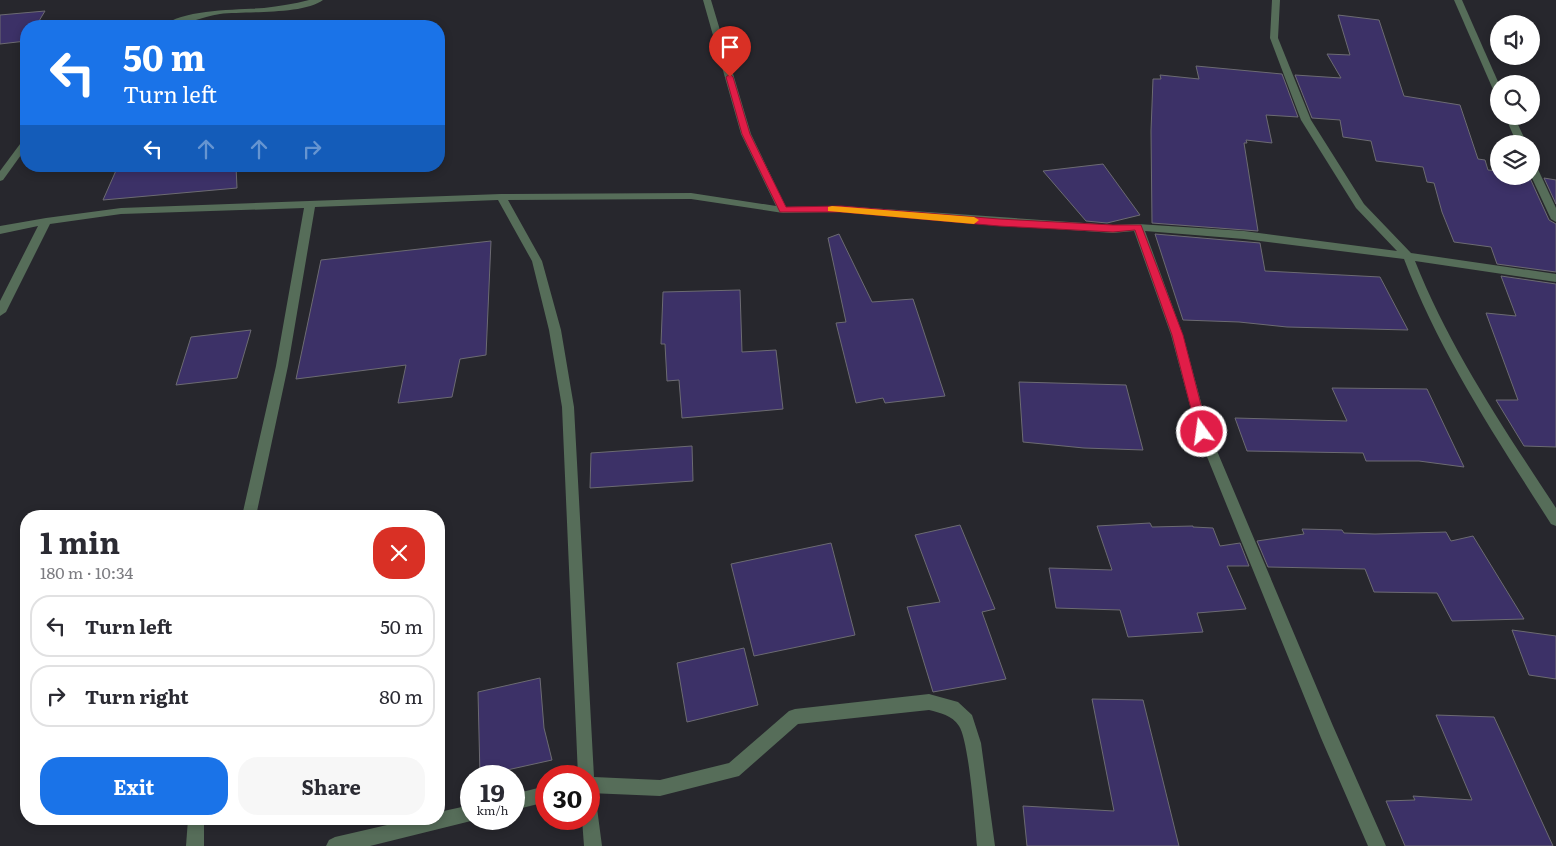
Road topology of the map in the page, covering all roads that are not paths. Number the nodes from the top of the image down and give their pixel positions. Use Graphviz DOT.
graph roads {
  1 [pos="319,0"];
  2 [pos="707,0"];
  3 [pos="1276,0"];
  4 [pos="1458,0"];
  5 [pos="182,20"];
  6 [pos="1491,75"];
  7 [pos="20,150"];
  8 [pos="0,178"];
  9 [pos="1540,184"];
  10 [pos="501,197"];
  11 [pos="310,204"];
  12 [pos="783,210"];
  13 [pos="1556,219"];
  14 [pos="46,220"];
  15 [pos="1138,227"];
  16 [pos="0,230"];
  17 [pos="1408,256"];
  18 [pos="1556,278"];
  19 [pos="0,312"];
  20 [pos="249,510"];
  21 [pos="1556,520"];
  22 [pos="585,765"];
  23 [pos="600,785"];
  24 [pos="460,816"];
  25 [pos="445,819"];
  26 [pos="196,825"];
  27 [pos="422,825"];
  28 [pos="591,830"];
  29 [pos="195,846"];
  30 [pos="335,846"];
  31 [pos="592,846"];
  32 [pos="986,846"];
  33 [pos="1377,846"];
  1 -- 5 [label="street"];
  2 -- 12 [label="street"];
  3 -- 17 [label="street"];
  4 -- 6 [label="street"];
  7 -- 8 [label="street"];
  9 -- 13 [label="street"];
  10 -- 11 [label="street"];
  10 -- 12 [label="street"];
  10 -- 22 [label="street"];
  11 -- 14 [label="street"];
  11 -- 20 [label="street"];
  12 -- 15 [label="street"];
  14 -- 16 [label="street"];
  14 -- 19 [label="street"];
  15 -- 17 [label="street"];
  15 -- 33 [label="street"];
  17 -- 18 [label="street"];
  17 -- 21 [label="street"];
  23 -- 32 [label="street"];
  24 -- 25 [label="street"];
  26 -- 29 [label="street"];
  27 -- 30 [label="street"];
  28 -- 31 [label="street"];
}
